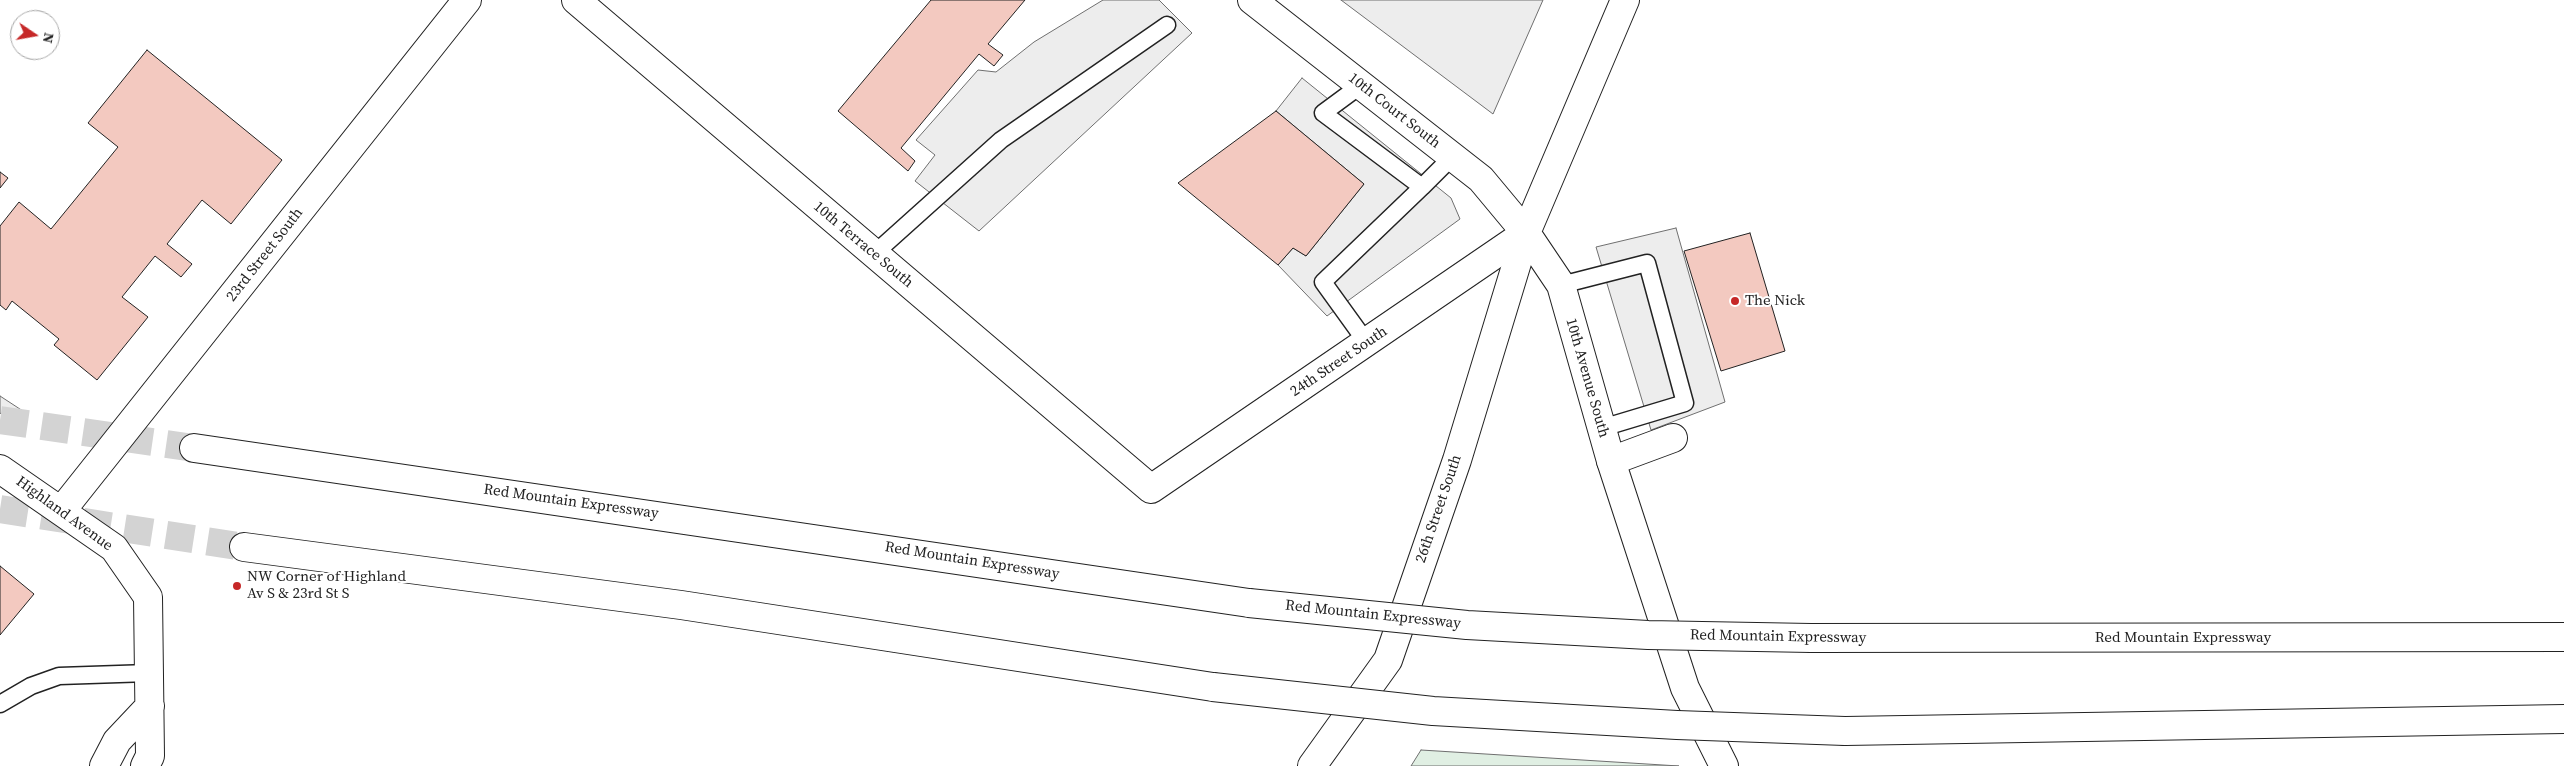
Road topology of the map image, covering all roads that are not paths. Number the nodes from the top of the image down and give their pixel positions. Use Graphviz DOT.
graph roads {
  1 [pos="467,0"];
  2 [pos="576,0"];
  3 [pos="1252,0"];
  4 [pos="1625,0"];
  5 [pos="1167,25"];
  6 [pos="1362,85"];
  7 [pos="1452,156"];
  8 [pos="1422,187"];
  9 [pos="1526,233"];
  10 [pos="874,254"];
  11 [pos="1561,285"];
  12 [pos="1367,343"];
  13 [pos="1602,428"];
  14 [pos="1673,438"];
  15 [pos="194,448"];
  16 [pos="1611,462"];
  17 [pos="0,469"];
  18 [pos="1151,489"];
  19 [pos="62,510"];
  20 [pos="244,547"];
  21 [pos="2564,637"];
  22 [pos="149,673"];
  23 [pos="0,704"];
  24 [pos="150,706"];
  25 [pos="2564,720"];
  26 [pos="104,766"];
  27 [pos="145,766"];
  28 [pos="1312,766"];
  29 [pos="1724,766"];
  1 -- 19 [label="main road, 23rd Street South"];
  2 -- 10 [label="main road, 10th Terrace South"];
  3 -- 6 [label="main road, 10th Court South"];
  4 -- 9 [label="main road"];
  5 -- 10 [label="lane"];
  6 -- 7 [label="main road, 10th Court South"];
  6 -- 8 [label="lane"];
  7 -- 8 [label="lane"];
  7 -- 9 [label="main road, 10th Court South"];
  8 -- 12 [label="lane"];
  9 -- 11 [label="main road, 10th Avenue South"];
  9 -- 12 [label="main road, 24th Street South"];
  9 -- 28 [label="main road, 26th Street South"];
  10 -- 18 [label="main road, 10th Terrace South"];
  11 -- 13 [label="main road, 10th Avenue South"];
  11 -- 13 [label="lane"];
  12 -- 18 [label="main road, 24th Street South"];
  13 -- 16 [label="main road, 10th Avenue South"];
  14 -- 16 [label="main road"];
  15 -- 21 [label="main road, Red Mountain Expressway, bridge"];
  16 -- 29 [label="main road, 10th Avenue South"];
  17 -- 19 [label="main road, Highland Avenue"];
  19 -- 22 [label="main road, Highland Avenue"];
  20 -- 25 [label="main road, bridge"];
  22 -- 23 [label="lane"];
  22 -- 24 [label="main road, Highland Avenue"];
  24 -- 26 [label="main road"];
  24 -- 27 [label="main road, Highland Avenue"];
}
